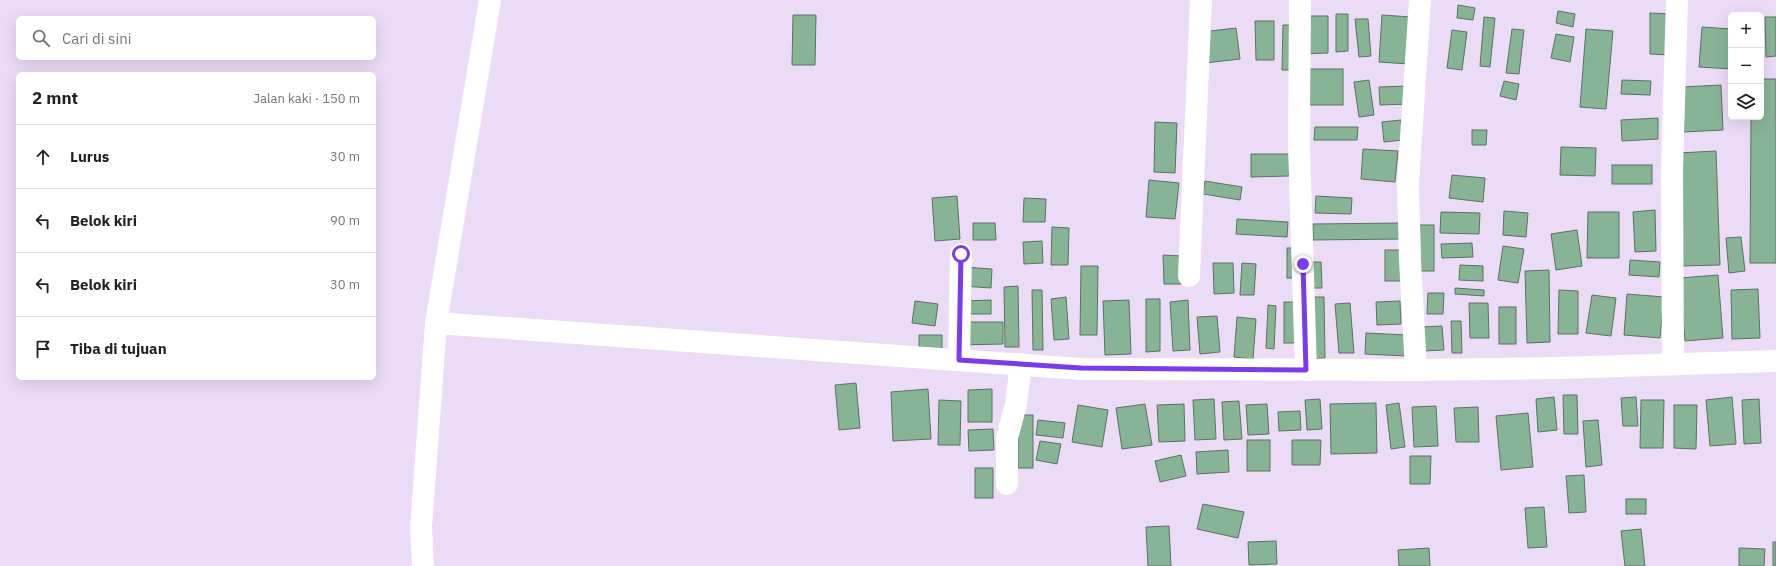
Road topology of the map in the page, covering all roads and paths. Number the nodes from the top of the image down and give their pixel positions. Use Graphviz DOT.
graph roads {
  1 [pos="490,0"];
  2 [pos="1201,0"];
  3 [pos="1300,0"];
  4 [pos="1420,0"];
  5 [pos="1677,0"];
  6 [pos="961,254"];
  7 [pos="1189,276"];
  8 [pos="436,323"];
  9 [pos="959,360"];
  10 [pos="1776,361"];
  11 [pos="1673,363"];
  12 [pos="1021,364"];
  13 [pos="1306,370"];
  14 [pos="1416,370"];
  15 [pos="1007,484"];
  16 [pos="423,566"];
  1 -- 8 [label="street"];
  2 -- 7 [label="street"];
  3 -- 13 [label="street"];
  4 -- 14 [label="street"];
  5 -- 11 [label="street"];
  6 -- 9 [label="street"];
  8 -- 9 [label="street"];
  8 -- 16 [label="street"];
  9 -- 12 [label="street"];
  10 -- 11 [label="street"];
  11 -- 14 [label="street"];
  12 -- 13 [label="street"];
  12 -- 15 [label="street"];
  13 -- 14 [label="street"];
}
